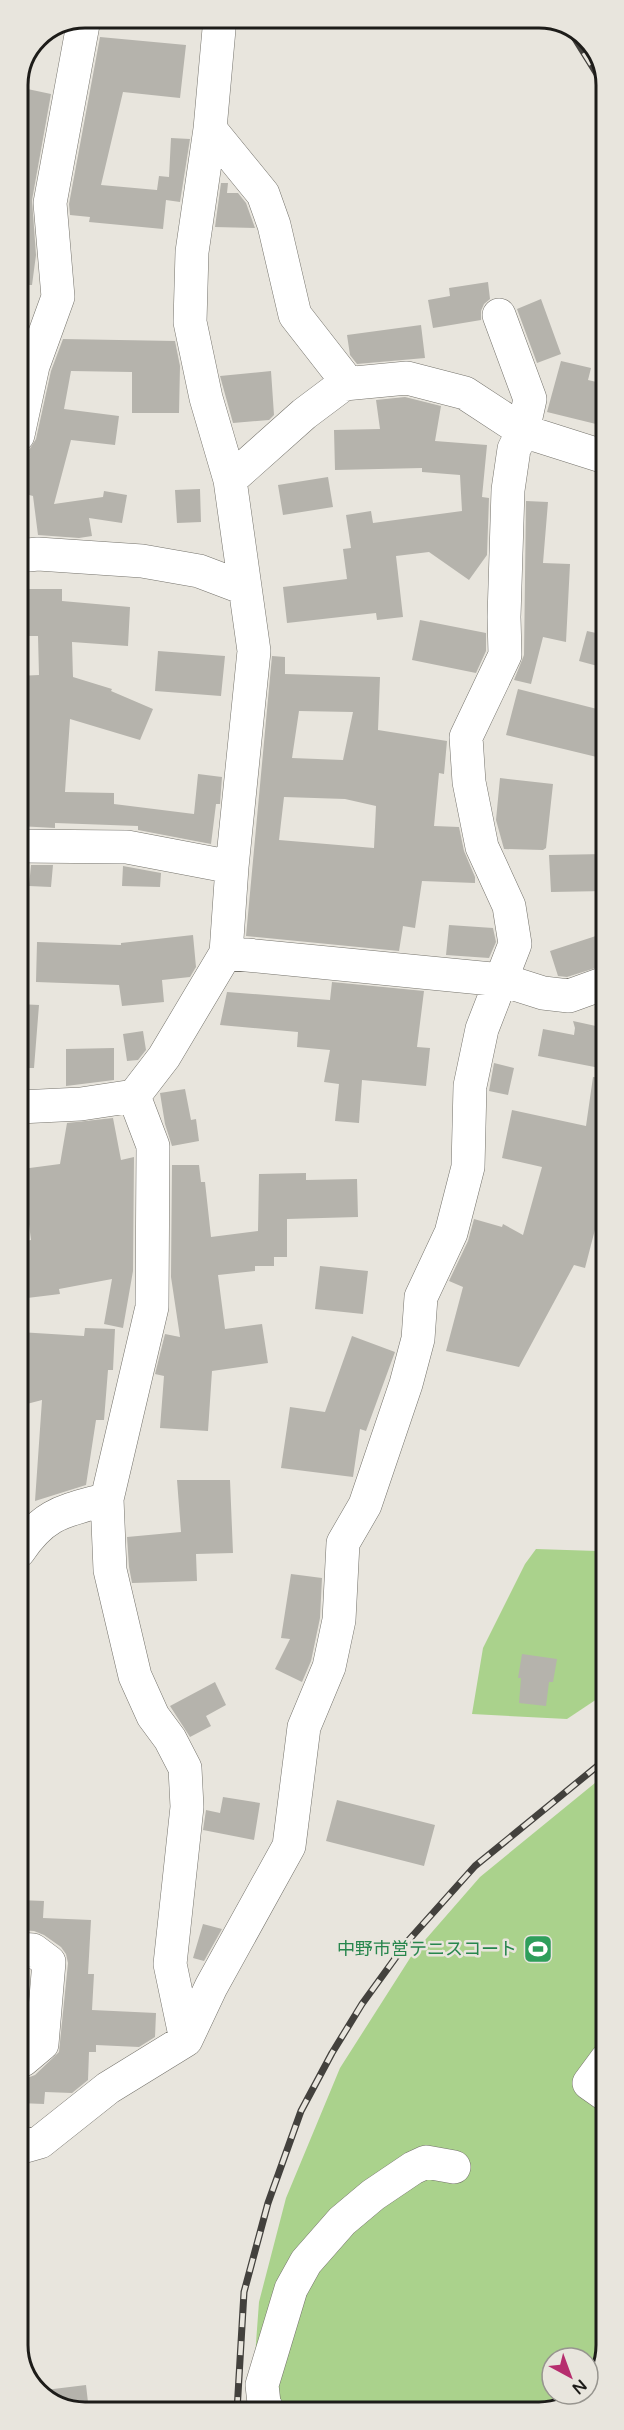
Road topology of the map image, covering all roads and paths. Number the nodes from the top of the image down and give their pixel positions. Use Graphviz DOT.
graph roads {
  1 [pos="219,28"];
  2 [pos="82,29"];
  3 [pos="210,129"];
  4 [pos="499,315"];
  5 [pos="348,383"];
  6 [pos="28,389"];
  7 [pos="523,430"];
  8 [pos="596,454"];
  9 [pos="230,480"];
  10 [pos="28,555"];
  11 [pos="244,588"];
  12 [pos="28,846"];
  13 [pos="232,867"];
  14 [pos="226,953"];
  15 [pos="502,980"];
  16 [pos="596,986"];
  17 [pos="134,1096"];
  18 [pos="28,1107"];
  19 [pos="107,1499"];
  20 [pos="28,1537"];
  21 [pos="28,1950"];
  22 [pos="186,2040"];
  23 [pos="28,2056"];
  24 [pos="596,2074"];
  25 [pos="596,2088"];
  26 [pos="28,2145"];
  27 [pos="454,2167"];
  28 [pos="264,2401"];
  1 -- 3 [label="street"];
  2 -- 6 [label="street"];
  3 -- 5 [label="street"];
  3 -- 9 [label="street"];
  4 -- 7 [label="street"];
  5 -- 7 [label="street"];
  5 -- 9 [label="street"];
  7 -- 8 [label="street"];
  7 -- 15 [label="street"];
  9 -- 11 [label="street"];
  10 -- 11 [label="street"];
  11 -- 13 [label="street"];
  12 -- 13 [label="street"];
  13 -- 14 [label="street"];
  14 -- 15 [label="street"];
  14 -- 17 [label="street"];
  15 -- 16 [label="street"];
  15 -- 22 [label="street"];
  17 -- 18 [label="street"];
  17 -- 19 [label="street"];
  19 -- 20 [label="street"];
  19 -- 22 [label="street"];
  21 -- 23 [label="street"];
  22 -- 26 [label="street"];
  24 -- 25 [label="street"];
  27 -- 28 [label="street"];
}
